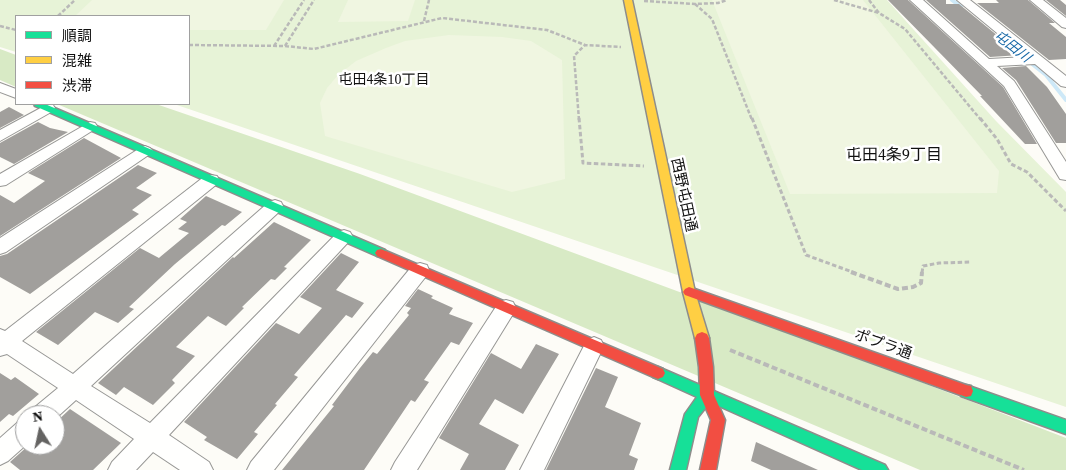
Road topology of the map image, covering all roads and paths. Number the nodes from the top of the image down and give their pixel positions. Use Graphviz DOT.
graph roads {
  1 [pos="75,0"];
  2 [pos="304,0"];
  3 [pos="314,0"];
  4 [pos="429,0"];
  5 [pos="628,0"];
  6 [pos="642,0"];
  7 [pos="727,0"];
  8 [pos="834,0"];
  9 [pos="869,0"];
  10 [pos="916,0"];
  11 [pos="963,0"];
  12 [pos="1036,0"];
  13 [pos="695,4"];
  14 [pos="879,13"];
  15 [pos="59,15"];
  16 [pos="424,22"];
  17 [pos="1066,24"];
  18 [pos="0,26"];
  19 [pos="15,30"];
  20 [pos="190,45"];
  21 [pos="585,45"];
  22 [pos="274,46"];
  23 [pos="285,46"];
  24 [pos="625,47"];
  25 [pos="1039,60"];
  26 [pos="985,64"];
  27 [pos="1066,83"];
  28 [pos="0,88"];
  29 [pos="15,94"];
  30 [pos="43,106"];
  31 [pos="90,126"];
  32 [pos="0,136"];
  33 [pos="145,150"];
  34 [pos="647,166"];
  35 [pos="1066,175"];
  36 [pos="211,180"];
  37 [pos="0,181"];
  38 [pos="275,206"];
  39 [pos="1066,211"];
  40 [pos="344,237"];
  41 [pos="0,247"];
  42 [pos="971,262"];
  43 [pos="420,270"];
  44 [pos="689,292"];
  45 [pos="506,308"];
  46 [pos="2,342"];
  47 [pos="594,346"];
  48 [pos="730,350"];
  49 [pos="75,386"];
  50 [pos="707,396"];
  51 [pos="54,405"];
  52 [pos="1066,427"];
  53 [pos="152,436"];
  54 [pos="15,440"];
  55 [pos="0,453"];
  56 [pos="853,464"];
  57 [pos="120,470"];
  58 [pos="201,470"];
  59 [pos="260,470"];
  60 [pos="403,470"];
  61 [pos="532,470"];
  62 [pos="678,470"];
  63 [pos="708,470"];
  64 [pos="880,470"];
  65 [pos="1024,470"];
  1 -- 15 [label="path"];
  2 -- 22 [label="path"];
  3 -- 23 [label="path"];
  4 -- 16 [label="path"];
  5 -- 44 [label="street, 西野屯田通"];
  6 -- 13 [label="path"];
  7 -- 13 [label="path"];
  8 -- 14 [label="path"];
  9 -- 14 [label="path"];
  10 -- 26 [label="street"];
  11 -- 25 [label="street"];
  12 -- 17 [label="street"];
  13 -- 42 [label="path"];
  14 -- 39 [label="path"];
  16 -- 21 [label="path"];
  16 -- 23 [label="path"];
  18 -- 19 [label="path"];
  20 -- 22 [label="path"];
  21 -- 24 [label="path"];
  21 -- 34 [label="path"];
  22 -- 23 [label="path"];
  25 -- 26 [label="street"];
  25 -- 27 [label="street"];
  26 -- 35 [label="street"];
  28 -- 29 [label="street"];
  30 -- 31 [label="street"];
  30 -- 32 [label="street"];
  31 -- 33 [label="street"];
  31 -- 37 [label="street"];
  33 -- 36 [label="street"];
  33 -- 41 [label="street"];
  36 -- 38 [label="street"];
  36 -- 46 [label="street"];
  38 -- 40 [label="street"];
  38 -- 49 [label="street"];
  40 -- 43 [label="street"];
  40 -- 53 [label="street"];
  43 -- 45 [label="street"];
  43 -- 59 [label="street"];
  44 -- 50 [label="street, 西野屯田通"];
  44 -- 52 [label="street, ポプラ通"];
  45 -- 47 [label="street"];
  45 -- 60 [label="street"];
  46 -- 49 [label="street"];
  47 -- 50 [label="street"];
  47 -- 61 [label="street"];
  48 -- 65 [label="path"];
  49 -- 51 [label="street"];
  49 -- 53 [label="street"];
  50 -- 56 [label="street"];
  50 -- 62 [label="street"];
  50 -- 63 [label="street, 西野屯田通"];
  53 -- 57 [label="street"];
  53 -- 58 [label="street"];
  54 -- 55 [label="street"];
  56 -- 64 [label="street"];
}
